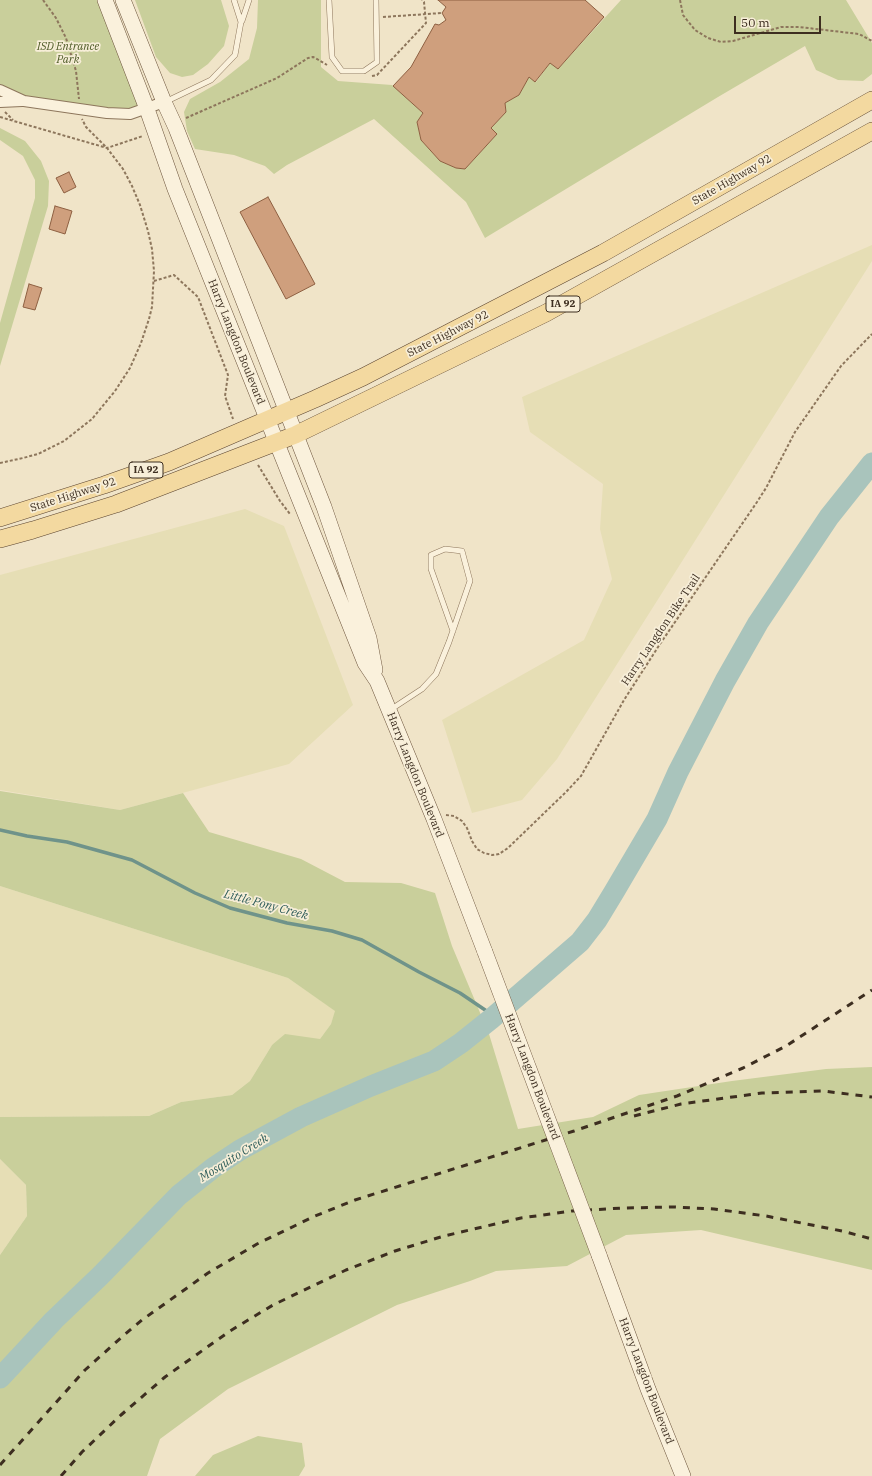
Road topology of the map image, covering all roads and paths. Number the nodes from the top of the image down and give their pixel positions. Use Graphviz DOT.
graph roads {
  1 [pos="43,0"];
  2 [pos="105,0"];
  3 [pos="123,0"];
  4 [pos="234,0"];
  5 [pos="250,0"];
  6 [pos="329,0"];
  7 [pos="376,0"];
  8 [pos="422,0"];
  9 [pos="680,0"];
  10 [pos="442,13"];
  11 [pos="425,15"];
  12 [pos="376,17"];
  13 [pos="241,22"];
  14 [pos="872,41"];
  15 [pos="328,66"];
  16 [pos="370,76"];
  17 [pos="0,90"];
  18 [pos="872,100"];
  19 [pos="24,101"];
  20 [pos="0,102"];
  21 [pos="164,102"];
  22 [pos="0,108"];
  23 [pos="80,109"];
  24 [pos="147,109"];
  25 [pos="0,117"];
  26 [pos="14,121"];
  27 [pos="174,124"];
  28 [pos="872,131"];
  29 [pos="154,132"];
  30 [pos="107,148"];
  31 [pos="154,281"];
  32 [pos="872,334"];
  33 [pos="287,411"];
  34 [pos="267,419"];
  35 [pos="238,432"];
  36 [pos="295,435"];
  37 [pos="276,442"];
  38 [pos="0,463"];
  39 [pos="0,518"];
  40 [pos="0,539"];
  41 [pos="452,631"];
  42 [pos="377,680"];
  43 [pos="389,711"];
  44 [pos="434,819"];
  45 [pos="683,1476"];
  1 -- 23 [label="path"];
  2 -- 24 [label="main road, Harry Langdon Boulevard"];
  3 -- 21 [label="main road, Harry Langdon Boulevard"];
  4 -- 13 [label="lane"];
  5 -- 13 [label="lane"];
  6 -- 12 [label="lane"];
  7 -- 12 [label="lane"];
  8 -- 11 [label="path"];
  9 -- 14 [label="path"];
  10 -- 11 [label="path"];
  11 -- 12 [label="path"];
  11 -- 16 [label="path"];
  13 -- 21 [label="lane"];
  15 -- 27 [label="path"];
  17 -- 19 [label="street"];
  18 -- 33 [label="main road, State Highway 92 / IA 92"];
  19 -- 20 [label="street"];
  19 -- 23 [label="street"];
  21 -- 24 [label="street"];
  21 -- 27 [label="main road, Harry Langdon Boulevard"];
  22 -- 26 [label="path"];
  23 -- 24 [label="street"];
  23 -- 30 [label="path"];
  24 -- 29 [label="main road, Harry Langdon Boulevard"];
  25 -- 26 [label="path"];
  26 -- 30 [label="path"];
  27 -- 33 [label="main road, Harry Langdon Boulevard"];
  28 -- 36 [label="main road, State Highway 92 / IA 92"];
  29 -- 30 [label="path"];
  29 -- 34 [label="main road, Harry Langdon Boulevard"];
  30 -- 31 [label="path"];
  31 -- 35 [label="path"];
  31 -- 38 [label="path"];
  32 -- 44 [label="path, Harry Langdon Bike Trail"];
  33 -- 34 [label="main road, State Highway 92 / IA 92"];
  33 -- 36 [label="main road, Harry Langdon Boulevard"];
  34 -- 35 [label="main road, State Highway 92 / IA 92"];
  34 -- 37 [label="main road, Harry Langdon Boulevard"];
  35 -- 39 [label="main road, State Highway 92 / IA 92"];
  36 -- 37 [label="main road, State Highway 92 / IA 92"];
  36 -- 42 [label="main road, Harry Langdon Boulevard"];
  37 -- 40 [label="main road, State Highway 92 / IA 92"];
  37 -- 42 [label="main road, Harry Langdon Boulevard"];
  41 -- 41 [label="lane"];
  41 -- 43 [label="lane"];
  42 -- 43 [label="main road, Harry Langdon Boulevard"];
  43 -- 44 [label="main road, Harry Langdon Boulevard"];
  44 -- 45 [label="main road, Harry Langdon Boulevard, bridge"];
}
